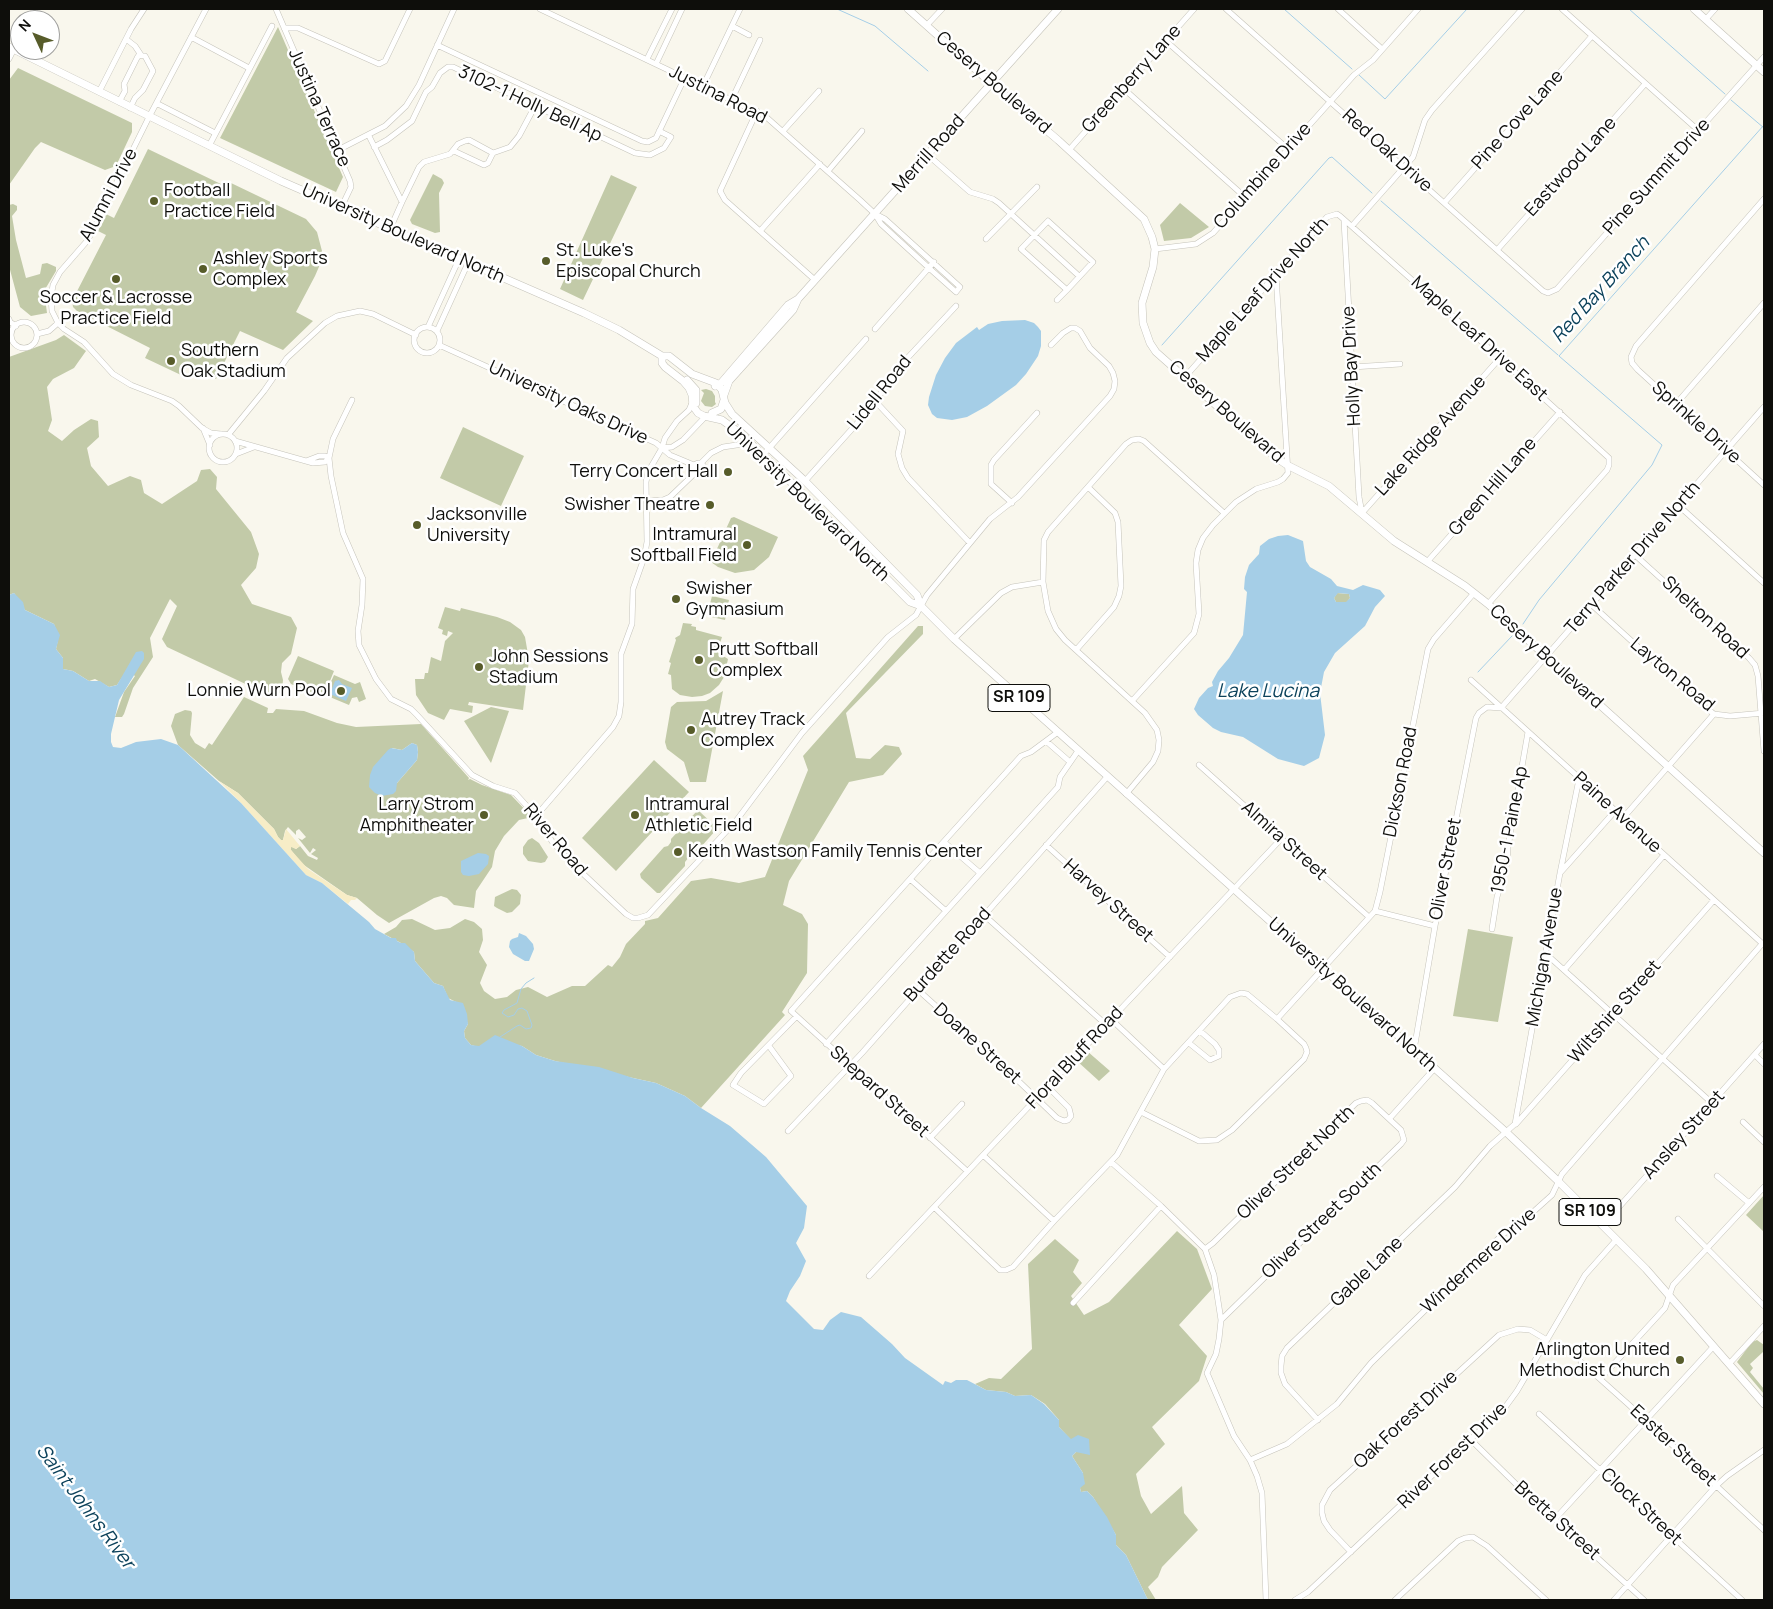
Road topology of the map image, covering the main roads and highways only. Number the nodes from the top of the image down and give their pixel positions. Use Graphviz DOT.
graph roads {
  1 [pos="908,9"];
  2 [pos="1058,9"];
  3 [pos="1694,9"];
  4 [pos="34,60"];
  5 [pos="1764,72"];
  6 [pos="992,84"];
  7 [pos="798,298"];
  8 [pos="662,359"];
  9 [pos="712,384"];
  10 [pos="693,396"];
  11 [pos="723,400"];
  12 [pos="709,414"];
  13 [pos="861,538"];
  14 [pos="854,544"];
  15 [pos="921,606"];
  16 [pos="1764,852"];
  17 [pos="1764,1404"];
  1 -- 6 [label="main road, Cesery Boulevard"];
  2 -- 6 [label="main road, Merrill Road"];
  3 -- 5 [label="main road"];
  4 -- 8 [label="main road, University Boulevard North / SR 109"];
  6 -- 7 [label="main road, Merrill Road"];
  6 -- 16 [label="main road, Cesery Boulevard"];
  7 -- 9 [label="main road, Merrill Road"];
  7 -- 11 [label="main road, Merrill Road"];
  8 -- 9 [label="main road, University Boulevard North / SR 109"];
  8 -- 10 [label="main road, University Boulevard North / SR 109"];
  9 -- 10 [label="main road"];
  9 -- 11 [label="main road, SR 109"];
  10 -- 12 [label="main road, SR 109"];
  10 -- 12 [label="main road, University Boulevard North / SR 109"];
  11 -- 12 [label="main road"];
  11 -- 13 [label="main road, University Boulevard North / SR 109"];
  12 -- 14 [label="main road, University Boulevard North / SR 109"];
  13 -- 14 [label="main road"];
  13 -- 15 [label="main road, University Boulevard North / SR 109"];
  14 -- 15 [label="main road, University Boulevard North / SR 109"];
  15 -- 17 [label="main road, University Boulevard North / SR 109"];
}
